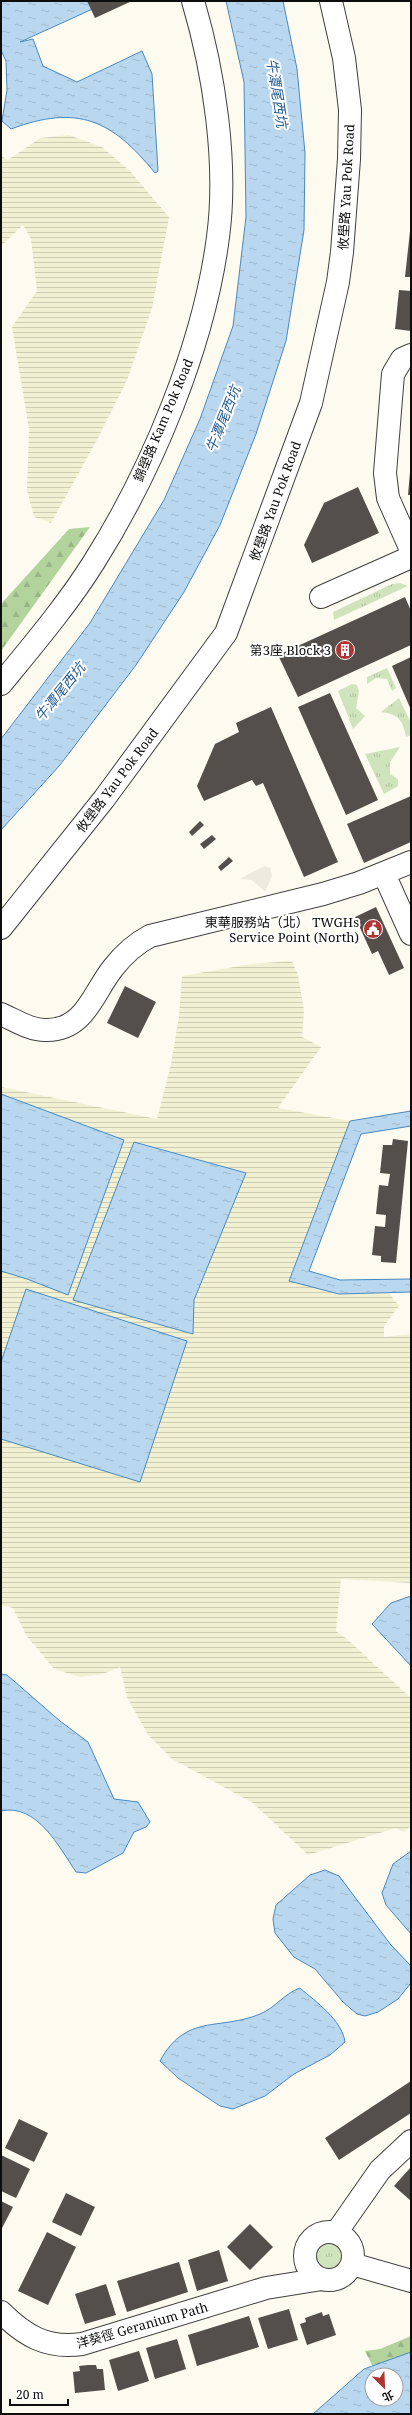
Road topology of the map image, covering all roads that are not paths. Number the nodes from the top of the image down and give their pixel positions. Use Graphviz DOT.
graph roads {
  1 [pos="193,1"];
  2 [pos="331,1"];
  3 [pos="411,355"];
  4 [pos="411,550"];
  5 [pos="411,557"];
  6 [pos="321,597"];
  7 [pos="1,684"];
  8 [pos="411,862"];
  9 [pos="384,874"];
  10 [pos="1,928"];
  11 [pos="411,934"];
  12 [pos="1,1014"];
  13 [pos="411,2141"];
  14 [pos="336,2233"];
  15 [pos="305,2260"];
  16 [pos="352,2264"];
  17 [pos="322,2279"];
  18 [pos="411,2281"];
  19 [pos="266,2288"];
  20 [pos="1,2312"];
  1 -- 7 [label="street, 錦壆路 Kam Pok Road"];
  2 -- 10 [label="street, 攸壆路 Yau Pok Road"];
  3 -- 4 [label="street"];
  5 -- 6 [label="street"];
  8 -- 9 [label="street"];
  9 -- 11 [label="street"];
  9 -- 12 [label="street"];
  13 -- 14 [label="street"];
  14 -- 15 [label="street"];
  14 -- 16 [label="street"];
  15 -- 17 [label="street"];
  15 -- 19 [label="street, 洋葵徑 Geranium Path"];
  16 -- 17 [label="street"];
  16 -- 18 [label="street"];
  17 -- 19 [label="street, 洋葵徑 Geranium Path"];
  19 -- 20 [label="street, 洋葵徑 Geranium Path"];
}
